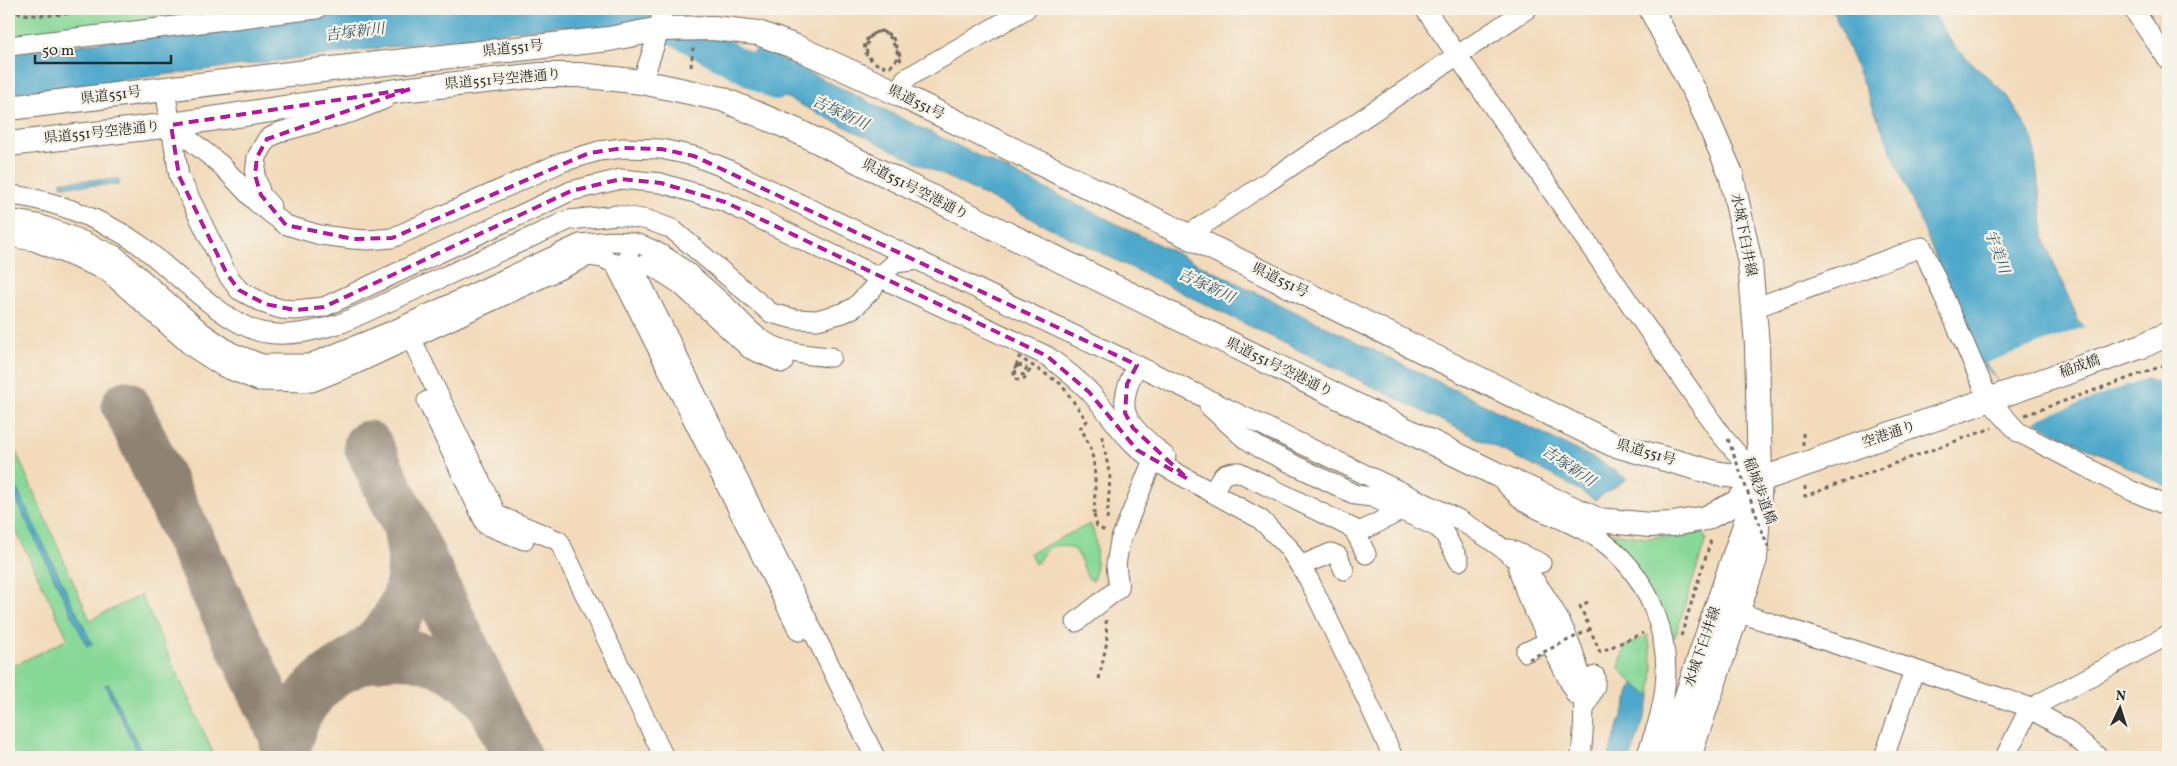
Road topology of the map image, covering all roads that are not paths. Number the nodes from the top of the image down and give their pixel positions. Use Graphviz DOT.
graph roads {
  1 [pos="317,9"];
  2 [pos="1026,9"];
  3 [pos="1425,9"];
  4 [pos="1527,9"];
  5 [pos="1651,9"];
  6 [pos="2133,9"];
  7 [pos="661,19"];
  8 [pos="9,46"];
  9 [pos="1458,56"];
  10 [pos="2168,60"];
  11 [pos="642,82"];
  12 [pos="165,89"];
  13 [pos="410,89"];
  14 [pos="899,94"];
  15 [pos="9,108"];
  16 [pos="171,126"];
  17 [pos="9,144"];
  18 [pos="9,195"];
  19 [pos="9,220"];
  20 [pos="286,225"];
  21 [pos="1188,235"];
  22 [pos="9,238"];
  23 [pos="600,242"];
  24 [pos="919,260"];
  25 [pos="624,264"];
  26 [pos="879,278"];
  27 [pos="1754,308"];
  28 [pos="402,333"];
  29 [pos="2168,334"];
  30 [pos="831,357"];
  31 [pos="1137,365"];
  32 [pos="807,368"];
  33 [pos="2018,388"];
  34 [pos="1195,393"];
  35 [pos="1989,400"];
  36 [pos="1152,460"];
  37 [pos="1498,475"];
  38 [pos="1188,479"];
  39 [pos="1760,480"];
  40 [pos="1213,493"];
  41 [pos="2168,506"];
  42 [pos="1402,510"];
  43 [pos="1356,534"];
  44 [pos="1498,545"];
  45 [pos="1366,554"];
  46 [pos="1451,556"];
  47 [pos="1514,558"];
  48 [pos="1541,563"];
  49 [pos="1300,566"];
  50 [pos="1344,570"];
  51 [pos="1737,612"];
  52 [pos="1076,622"];
  53 [pos="2168,635"];
  54 [pos="1549,641"];
  55 [pos="1528,656"];
  56 [pos="1914,671"];
  57 [pos="1595,676"];
  58 [pos="2029,709"];
  59 [pos="1583,711"];
  60 [pos="651,757"];
  61 [pos="664,757"];
  62 [pos="862,757"];
  63 [pos="875,757"];
  64 [pos="1393,757"];
  65 [pos="1581,757"];
  66 [pos="1646,757"];
  67 [pos="1666,757"];
  68 [pos="1689,757"];
  69 [pos="1884,757"];
  70 [pos="2005,757"];
  71 [pos="2098,757"];
  1 -- 8 [label="street"];
  2 -- 14 [label="street"];
  3 -- 9 [label="street"];
  4 -- 9 [label="street"];
  5 -- 27 [label="main road, 水城下臼井線"];
  6 -- 10 [label="street"];
  7 -- 11 [label="street"];
  7 -- 12 [label="main road, 県道551号"];
  7 -- 14 [label="main road, 県道551号"];
  9 -- 21 [label="street"];
  9 -- 39 [label="street"];
  11 -- 13 [label="main road, 県道551号空港通り"];
  11 -- 37 [label="main road, 県道551号空港通り"];
  12 -- 15 [label="main road, 県道551号"];
  12 -- 16 [label="street"];
  13 -- 16 [label="main road, 県道551号空港通り"];
  13 -- 20 [label="street"];
  14 -- 21 [label="main road, 県道551号"];
  16 -- 17 [label="main road, 県道551号空港通り"];
  16 -- 20 [label="street"];
  16 -- 26 [label="street"];
  18 -- 26 [label="street"];
  19 -- 28 [label="street"];
  20 -- 24 [label="street"];
  21 -- 39 [label="main road, 県道551号"];
  22 -- 28 [label="street"];
  23 -- 25 [label="street"];
  23 -- 28 [label="street"];
  23 -- 30 [label="street"];
  24 -- 26 [label="street"];
  24 -- 31 [label="street"];
  25 -- 28 [label="street"];
  25 -- 32 [label="street"];
  25 -- 62 [label="street"];
  25 -- 63 [label="street"];
  26 -- 36 [label="street"];
  27 -- 35 [label="street"];
  27 -- 39 [label="main road, 水城下臼井線"];
  28 -- 60 [label="street"];
  28 -- 61 [label="street"];
  29 -- 33 [label="main road, 稲成橋"];
  31 -- 34 [label="street"];
  31 -- 38 [label="street"];
  33 -- 35 [label="main road, 空港通り"];
  34 -- 42 [label="street"];
  34 -- 44 [label="street"];
  35 -- 39 [label="main road, 空港通り"];
  35 -- 41 [label="street"];
  36 -- 38 [label="street"];
  36 -- 52 [label="street"];
  37 -- 39 [label="main road, 県道551号空港通り"];
  37 -- 66 [label="street"];
  38 -- 40 [label="street"];
  39 -- 51 [label="main road, 水城下臼井線"];
  39 -- 67 [label="main road, 水城下臼井線"];
  40 -- 43 [label="street"];
  40 -- 49 [label="street"];
  42 -- 43 [label="street"];
  42 -- 46 [label="street"];
  43 -- 45 [label="street"];
  44 -- 47 [label="street"];
  44 -- 48 [label="street"];
  47 -- 54 [label="street"];
  47 -- 59 [label="street"];
  49 -- 50 [label="street"];
  49 -- 64 [label="street"];
  51 -- 56 [label="street"];
  51 -- 68 [label="main road, 水城下臼井線"];
  53 -- 58 [label="street"];
  54 -- 55 [label="street"];
  54 -- 59 [label="street"];
  56 -- 58 [label="street"];
  56 -- 69 [label="street"];
  57 -- 59 [label="street"];
  58 -- 70 [label="street"];
  58 -- 71 [label="street"];
  59 -- 65 [label="street"];
}
